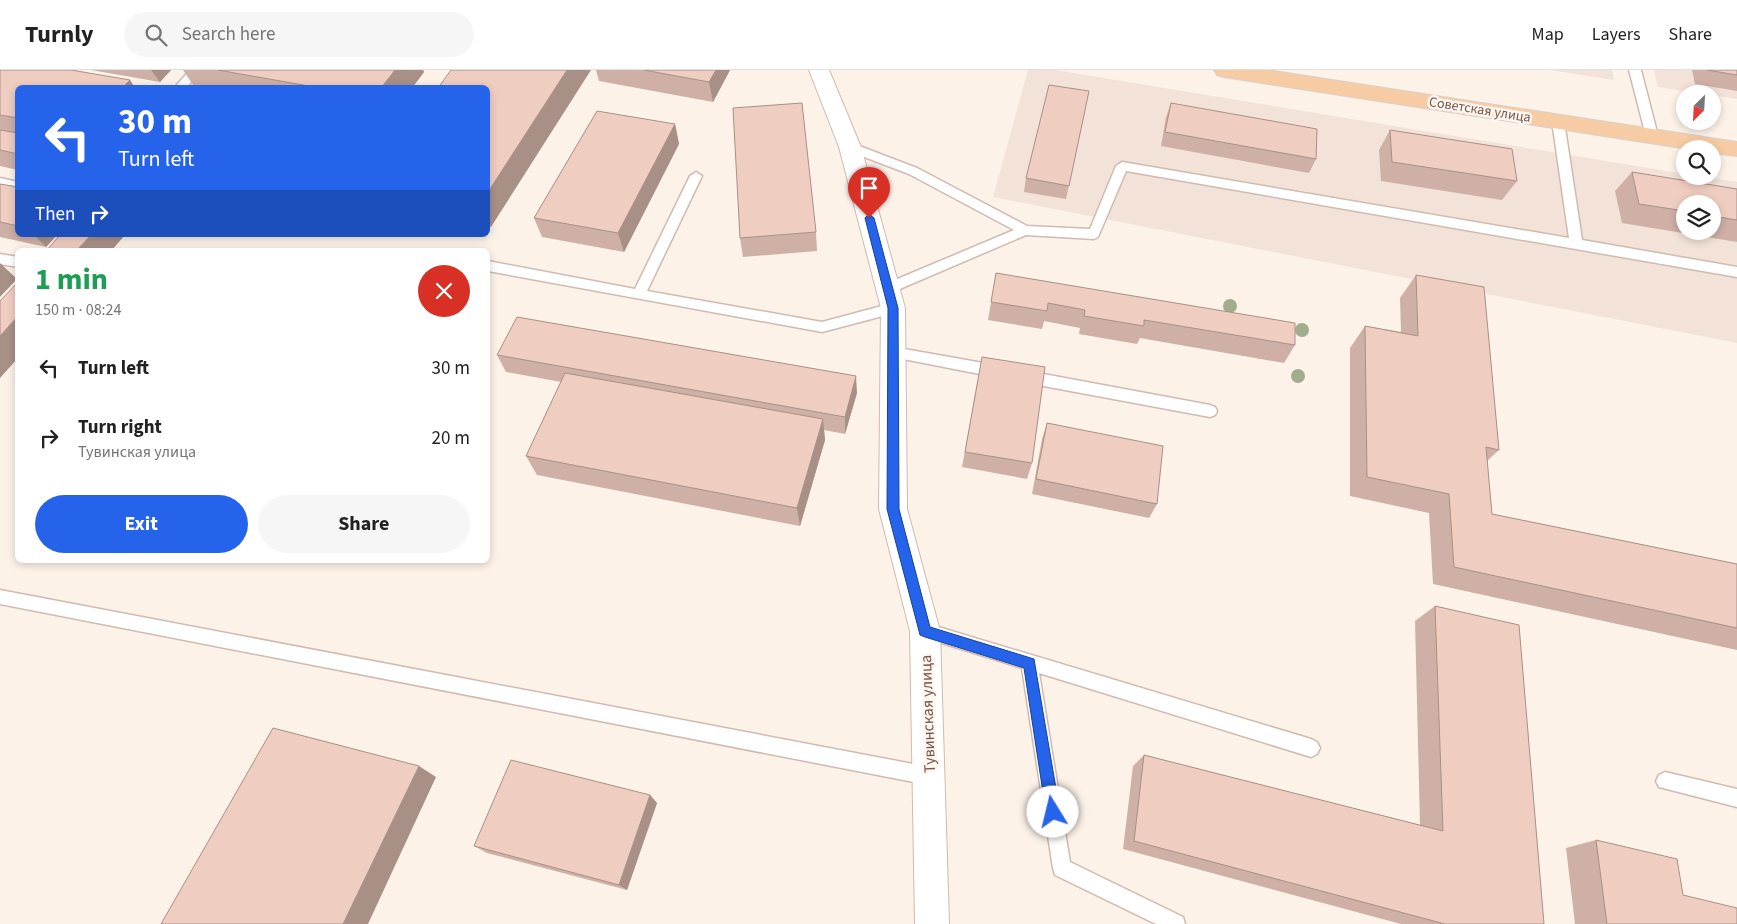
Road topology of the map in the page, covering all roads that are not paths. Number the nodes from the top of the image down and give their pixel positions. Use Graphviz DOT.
graph roads {
  1 [pos="196,70"];
  2 [pos="818,70"];
  3 [pos="1228,70"];
  4 [pos="1635,70"];
  5 [pos="182,85"];
  6 [pos="1558,121"];
  7 [pos="1652,136"];
  8 [pos="850,147"];
  9 [pos="1737,149"];
  10 [pos="696,176"];
  11 [pos="0,182"];
  12 [pos="15,185"];
  13 [pos="1025,230"];
  14 [pos="1576,244"];
  15 [pos="0,259"];
  16 [pos="15,262"];
  17 [pos="490,266"];
  18 [pos="1737,272"];
  19 [pos="639,295"];
  20 [pos="890,298"];
  21 [pos="893,352"];
  22 [pos="1210,411"];
  23 [pos="0,598"];
  24 [pos="925,631"];
  25 [pos="1029,663"];
  26 [pos="1311,748"];
  27 [pos="928,776"];
  28 [pos="1665,781"];
  29 [pos="1737,798"];
  30 [pos="932,924"];
  31 [pos="1176,924"];
  1 -- 5 [label="lane"];
  2 -- 8 [label="street, Тувинская улица"];
  3 -- 6 [label="main road, Советская улица"];
  4 -- 7 [label="lane"];
  6 -- 7 [label="main road, Советская улица"];
  6 -- 14 [label="lane"];
  7 -- 9 [label="main road, Советская улица"];
  8 -- 13 [label="lane"];
  8 -- 20 [label="street, Тувинская улица"];
  10 -- 19 [label="lane"];
  11 -- 12 [label="lane"];
  13 -- 14 [label="lane"];
  13 -- 20 [label="lane"];
  14 -- 18 [label="lane"];
  15 -- 16 [label="lane"];
  17 -- 19 [label="lane"];
  19 -- 20 [label="lane"];
  20 -- 21 [label="street, Тувинская улица"];
  21 -- 22 [label="lane"];
  21 -- 24 [label="street, Тувинская улица"];
  23 -- 27 [label="lane"];
  24 -- 25 [label="lane"];
  24 -- 27 [label="street, Тувинская улица"];
  25 -- 26 [label="lane"];
  25 -- 31 [label="lane"];
  27 -- 30 [label="street, Тувинская улица"];
  28 -- 29 [label="lane"];
}
